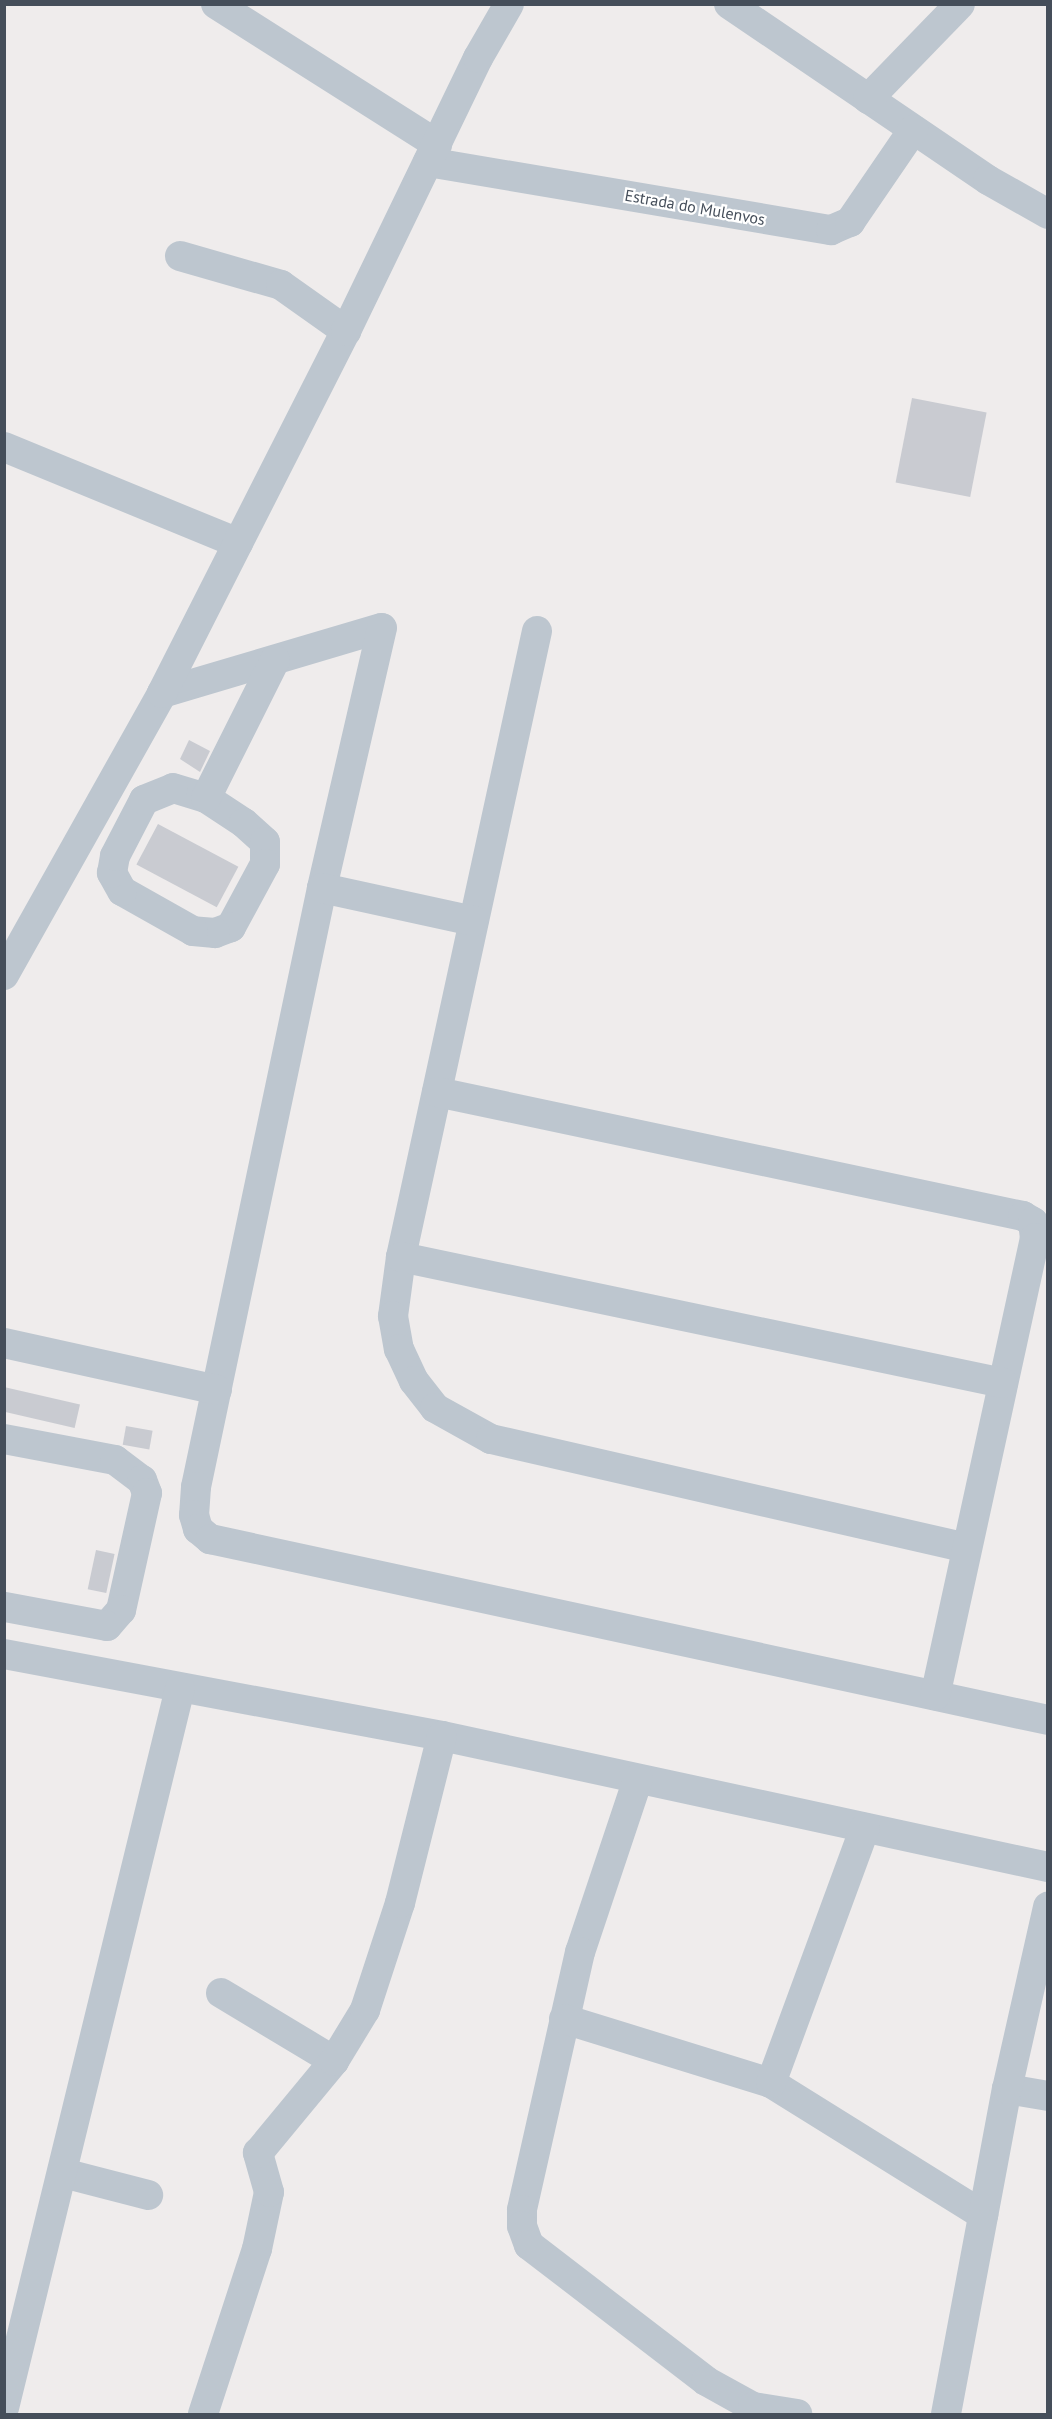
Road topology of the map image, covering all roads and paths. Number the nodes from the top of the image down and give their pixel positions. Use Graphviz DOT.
graph roads {
  1 [pos="216,4"];
  2 [pos="509,4"];
  3 [pos="729,4"];
  4 [pos="960,4"];
  5 [pos="868,99"];
  6 [pos="914,130"];
  7 [pos="433,153"];
  8 [pos="1047,214"];
  9 [pos="180,256"];
  10 [pos="346,331"];
  11 [pos="4,447"];
  12 [pos="238,543"];
  13 [pos="537,631"];
  14 [pos="275,660"];
  15 [pos="162,693"];
  16 [pos="206,798"];
  17 [pos="322,888"];
  18 [pos="473,921"];
  19 [pos="14,939"];
  20 [pos="4,975"];
  21 [pos="437,1092"];
  22 [pos="401,1257"];
  23 [pos="4,1343"];
  24 [pos="1003,1383"];
  25 [pos="218,1390"];
  26 [pos="4,1439"];
  27 [pos="967,1548"];
  28 [pos="4,1607"];
  29 [pos="4,1654"];
  30 [pos="180,1688"];
  31 [pos="935,1695"];
  32 [pos="1047,1720"];
  33 [pos="442,1736"];
  34 [pos="638,1779"];
  35 [pos="865,1828"];
  36 [pos="1047,1867"];
  37 [pos="1047,1907"];
  38 [pos="221,1993"];
  39 [pos="564,2019"];
  40 [pos="334,2061"];
  41 [pos="771,2083"];
  42 [pos="1007,2089"];
  43 [pos="1047,2096"];
  44 [pos="63,2173"];
  45 [pos="148,2195"];
  46 [pos="983,2215"];
  47 [pos="4,2408"];
  48 [pos="203,2415"];
  49 [pos="797,2415"];
  50 [pos="946,2415"];
  1 -- 7 [label="street"];
  2 -- 7 [label="street"];
  3 -- 5 [label="street"];
  4 -- 5 [label="street"];
  5 -- 6 [label="street"];
  6 -- 7 [label="street, Estrada do Mulenvos"];
  6 -- 8 [label="street"];
  7 -- 10 [label="street"];
  9 -- 10 [label="street"];
  10 -- 12 [label="street"];
  11 -- 12 [label="street"];
  12 -- 15 [label="street"];
  13 -- 18 [label="street"];
  14 -- 15 [label="street"];
  14 -- 16 [label="street"];
  14 -- 17 [label="street"];
  15 -- 19 [label="street"];
  16 -- 16 [label="street"];
  17 -- 18 [label="street"];
  17 -- 25 [label="street"];
  18 -- 21 [label="street"];
  19 -- 20 [label="street"];
  21 -- 22 [label="street"];
  21 -- 24 [label="street"];
  22 -- 24 [label="street"];
  22 -- 27 [label="street"];
  23 -- 25 [label="street"];
  24 -- 27 [label="street"];
  25 -- 31 [label="street"];
  26 -- 28 [label="street"];
  27 -- 31 [label="street"];
  29 -- 30 [label="street"];
  30 -- 33 [label="street"];
  30 -- 44 [label="street"];
  31 -- 32 [label="street"];
  33 -- 34 [label="street"];
  33 -- 40 [label="street"];
  34 -- 35 [label="street"];
  34 -- 39 [label="street"];
  35 -- 36 [label="street"];
  35 -- 41 [label="street"];
  37 -- 42 [label="street"];
  38 -- 40 [label="street"];
  39 -- 41 [label="street"];
  39 -- 49 [label="street"];
  40 -- 48 [label="street"];
  41 -- 46 [label="street"];
  42 -- 43 [label="street"];
  42 -- 46 [label="street"];
  44 -- 45 [label="street"];
  44 -- 47 [label="street"];
  46 -- 50 [label="street"];
}
